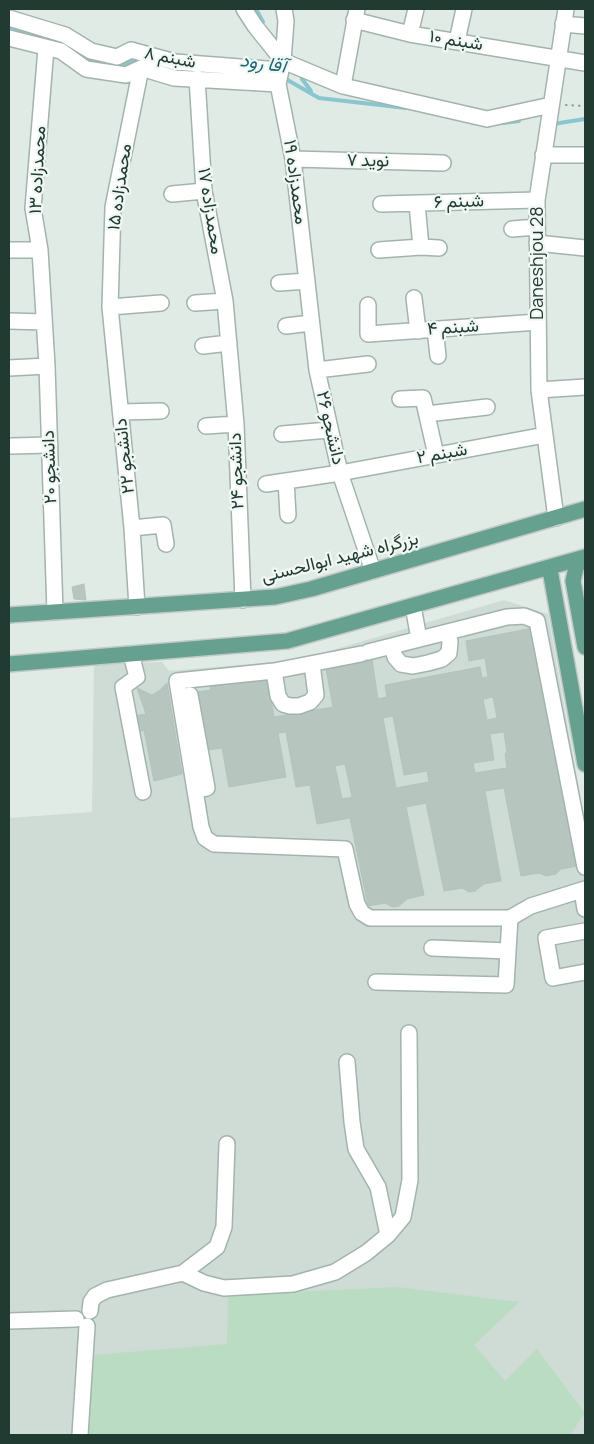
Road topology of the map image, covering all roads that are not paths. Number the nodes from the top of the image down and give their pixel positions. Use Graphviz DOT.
graph roads {
  1 [pos="244,9"];
  2 [pos="284,9"];
  3 [pos="416,9"];
  4 [pos="464,9"];
  5 [pos="566,9"];
  6 [pos="355,14"];
  7 [pos="9,18"];
  8 [pos="563,24"];
  9 [pos="585,26"];
  10 [pos="410,34"];
  11 [pos="9,38"];
  12 [pos="457,41"];
  13 [pos="46,48"];
  14 [pos="558,58"];
  15 [pos="585,63"];
  16 [pos="141,68"];
  17 [pos="280,72"];
  18 [pos="197,78"];
  19 [pos="343,86"];
  20 [pos="551,105"];
  21 [pos="585,154"];
  22 [pos="543,155"];
  23 [pos="293,159"];
  24 [pos="443,163"];
  25 [pos="204,191"];
  26 [pos="172,194"];
  27 [pos="537,200"];
  28 [pos="381,204"];
  29 [pos="417,204"];
  30 [pos="512,229"];
  31 [pos="537,235"];
  32 [pos="421,247"];
  33 [pos="440,248"];
  34 [pos="585,248"];
  35 [pos="9,250"];
  36 [pos="40,250"];
  37 [pos="378,250"];
  38 [pos="307,281"];
  39 [pos="279,283"];
  40 [pos="414,298"];
  41 [pos="225,301"];
  42 [pos="161,303"];
  43 [pos="196,303"];
  44 [pos="368,305"];
  45 [pos="110,306"];
  46 [pos="9,321"];
  47 [pos="44,322"];
  48 [pos="538,322"];
  49 [pos="311,323"];
  50 [pos="286,326"];
  51 [pos="435,329"];
  52 [pos="418,331"];
  53 [pos="229,342"];
  54 [pos="203,346"];
  55 [pos="438,356"];
  56 [pos="368,364"];
  57 [pos="47,366"];
  58 [pos="9,368"];
  59 [pos="317,370"];
  60 [pos="585,388"];
  61 [pos="539,390"];
  62 [pos="400,399"];
  63 [pos="487,407"];
  64 [pos="162,411"];
  65 [pos="121,412"];
  66 [pos="427,414"];
  67 [pos="236,424"];
  68 [pos="206,426"];
  69 [pos="329,430"];
  70 [pos="282,434"];
  71 [pos="544,435"];
  72 [pos="50,445"];
  73 [pos="10,446"];
  74 [pos="436,455"];
  75 [pos="340,473"];
  76 [pos="286,481"];
  77 [pos="266,484"];
  78 [pos="585,509"];
  79 [pos="288,515"];
  80 [pos="556,518"];
  81 [pos="132,528"];
  82 [pos="166,544"];
  83 [pos="584,557"];
  84 [pos="550,570"];
  85 [pos="373,571"];
  86 [pos="516,577"];
  87 [pos="573,580"];
  88 [pos="243,600"];
  89 [pos="137,606"];
  90 [pos="413,606"];
  91 [pos="55,612"];
  92 [pos="9,615"];
  93 [pos="448,632"];
  94 [pos="419,639"];
  95 [pos="392,646"];
  96 [pos="585,648"];
  97 [pos="131,654"];
  98 [pos="9,664"];
  99 [pos="312,664"];
  100 [pos="274,671"];
  101 [pos="190,695"];
  102 [pos="585,764"];
  103 [pos="195,790"];
  104 [pos="142,792"];
  105 [pos="585,867"];
  106 [pos="584,889"];
  107 [pos="585,909"];
  108 [pos="510,918"];
  109 [pos="585,931"];
  110 [pos="432,948"];
  111 [pos="508,951"];
  112 [pos="585,972"];
  113 [pos="376,982"];
  114 [pos="409,1033"];
  115 [pos="347,1062"];
  116 [pos="227,1144"];
  117 [pos="388,1235"];
  118 [pos="183,1273"];
  119 [pos="9,1320"];
  120 [pos="82,1322"];
  121 [pos="80,1435"];
  1 -- 17 [label="street"];
  2 -- 17 [label="street"];
  3 -- 10 [label="street"];
  4 -- 12 [label="street"];
  5 -- 8 [label="street, Daneshjou 28"];
  6 -- 10 [label="street, شبنم ۱۰"];
  6 -- 19 [label="street"];
  7 -- 17 [label="street, شبنم ۸"];
  8 -- 9 [label="street"];
  8 -- 14 [label="street, Daneshjou 28"];
  10 -- 12 [label="street, شبنم ۱۰"];
  11 -- 13 [label="street"];
  12 -- 14 [label="street, شبنم ۱۰"];
  13 -- 16 [label="street"];
  13 -- 36 [label="street, محمدزاده ۱۳"];
  14 -- 15 [label="street, شبنم ۱۰"];
  14 -- 20 [label="street, Daneshjou 28"];
  16 -- 18 [label="street"];
  16 -- 45 [label="street, محمدزاده ۱۵"];
  17 -- 18 [label="street"];
  17 -- 19 [label="street"];
  17 -- 23 [label="street, محمدزاده ۱۹"];
  18 -- 25 [label="street, محمدزاده ۱۷"];
  19 -- 20 [label="street"];
  20 -- 22 [label="street, Daneshjou 28"];
  21 -- 22 [label="street"];
  22 -- 27 [label="street, Daneshjou 28"];
  23 -- 24 [label="street, نوید ۷"];
  23 -- 38 [label="street, محمدزاده ۱۹"];
  25 -- 26 [label="street"];
  25 -- 41 [label="street, محمدزاده ۱۷"];
  27 -- 29 [label="street, شبنم ۶"];
  27 -- 31 [label="street, Daneshjou 28"];
  28 -- 29 [label="street, شبنم ۶"];
  29 -- 32 [label="street"];
  30 -- 31 [label="street"];
  31 -- 34 [label="street"];
  31 -- 48 [label="street, Daneshjou 28"];
  32 -- 33 [label="street"];
  32 -- 37 [label="street"];
  35 -- 36 [label="street"];
  36 -- 47 [label="street, محمدزاده ۱۳"];
  38 -- 39 [label="street"];
  38 -- 49 [label="street, دانشجو ۲۶"];
  40 -- 52 [label="street"];
  41 -- 43 [label="street"];
  41 -- 53 [label="street, محمدزاده ۱۷"];
  42 -- 45 [label="street"];
  44 -- 52 [label="street, شبنم ۴"];
  45 -- 65 [label="street, دانشجو ۲۲"];
  46 -- 47 [label="street"];
  47 -- 57 [label="street, دانشجو ۲۰"];
  48 -- 51 [label="street, شبنم ۴"];
  48 -- 61 [label="street, Daneshjou 28"];
  49 -- 50 [label="street"];
  49 -- 59 [label="street, دانشجو ۲۶"];
  51 -- 52 [label="street, شبنم ۴"];
  51 -- 55 [label="street"];
  53 -- 54 [label="street"];
  53 -- 67 [label="street, دانشجو ۲۴"];
  56 -- 59 [label="street"];
  57 -- 58 [label="street"];
  57 -- 72 [label="street, دانشجو ۲۰"];
  59 -- 69 [label="street, دانشجو ۲۶"];
  60 -- 61 [label="street"];
  61 -- 71 [label="street, Daneshjou 28"];
  62 -- 66 [label="street"];
  63 -- 66 [label="street"];
  64 -- 65 [label="street"];
  65 -- 81 [label="street, دانشجو ۲۲"];
  66 -- 74 [label="street"];
  67 -- 68 [label="street"];
  67 -- 88 [label="street, دانشجو ۲۴"];
  69 -- 70 [label="street"];
  69 -- 75 [label="street, دانشجو ۲۶"];
  71 -- 74 [label="street, شبنم ۲"];
  71 -- 80 [label="street, Daneshjou 28"];
  72 -- 73 [label="street"];
  72 -- 91 [label="street, دانشجو ۲۰"];
  74 -- 75 [label="street, شبنم ۲"];
  75 -- 76 [label="street, شبنم ۲"];
  75 -- 85 [label="street, دانشجو ۲۶"];
  76 -- 77 [label="street, شبنم ۲"];
  76 -- 79 [label="street"];
  78 -- 80 [label="main road, بزرگراه شهید ابوالحسنی"];
  80 -- 85 [label="main road, بزرگراه شهید ابوالحسنی"];
  81 -- 82 [label="street"];
  81 -- 89 [label="street, دانشجو ۲۲"];
  83 -- 86 [label="main road"];
  83 -- 87 [label="main road"];
  84 -- 86 [label="main road"];
  84 -- 87 [label="main road"];
  84 -- 102 [label="main road"];
  85 -- 88 [label="main road, بزرگراه شهید ابوالحسنی"];
  86 -- 90 [label="main road"];
  87 -- 96 [label="main road"];
  88 -- 89 [label="main road, بزرگراه شهید ابوالحسنی"];
  89 -- 91 [label="main road, بزرگراه شهید ابوالحسنی"];
  90 -- 94 [label="street"];
  90 -- 97 [label="main road"];
  91 -- 92 [label="main road, بزرگراه شهید ابوالحسنی"];
  93 -- 94 [label="street"];
  93 -- 95 [label="street"];
  93 -- 105 [label="street"];
  94 -- 95 [label="street"];
  95 -- 99 [label="street"];
  97 -- 98 [label="main road"];
  97 -- 104 [label="street"];
  99 -- 100 [label="street"];
  99 -- 100 [label="street"];
  100 -- 103 [label="street"];
  101 -- 103 [label="street"];
  103 -- 108 [label="street"];
  106 -- 107 [label="street"];
  106 -- 108 [label="street"];
  108 -- 111 [label="street"];
  109 -- 112 [label="street"];
  110 -- 111 [label="street"];
  111 -- 113 [label="street"];
  114 -- 117 [label="street"];
  115 -- 117 [label="street"];
  116 -- 118 [label="street"];
  117 -- 118 [label="street"];
  118 -- 120 [label="street"];
  119 -- 120 [label="street"];
  120 -- 121 [label="street"];
}
